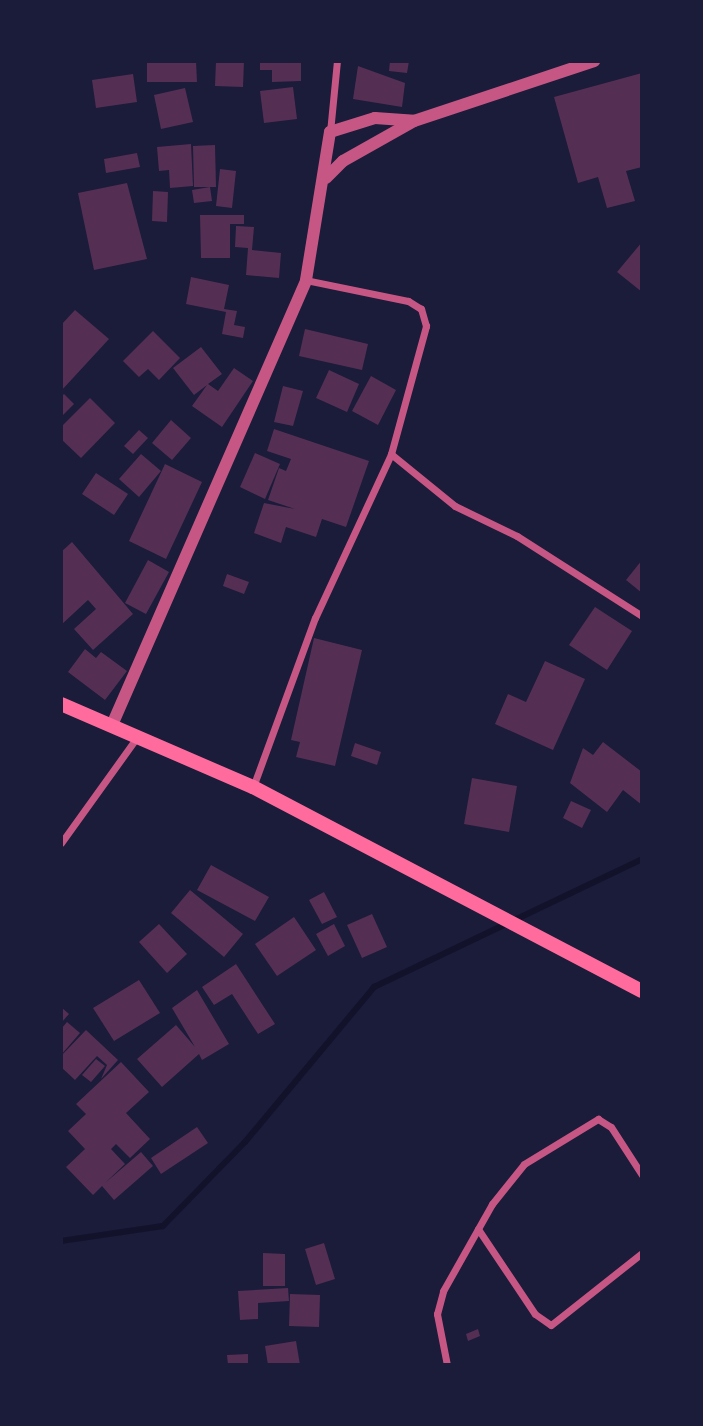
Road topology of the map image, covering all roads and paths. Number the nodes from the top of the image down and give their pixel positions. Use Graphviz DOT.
graph roads {
  1 [pos="337,61"];
  2 [pos="594,61"];
  3 [pos="414,121"];
  4 [pos="330,132"];
  5 [pos="326,178"];
  6 [pos="306,280"];
  7 [pos="391,454"];
  8 [pos="642,616"];
  9 [pos="61,704"];
  10 [pos="112,725"];
  11 [pos="138,736"];
  12 [pos="253,787"];
  13 [pos="61,844"];
  14 [pos="642,991"];
  15 [pos="642,1175"];
  16 [pos="478,1229"];
  17 [pos="642,1253"];
  18 [pos="447,1365"];
  1 -- 4 [label="street"];
  2 -- 3 [label="street"];
  3 -- 4 [label="street"];
  3 -- 5 [label="street"];
  4 -- 5 [label="street"];
  5 -- 6 [label="street"];
  6 -- 7 [label="street"];
  6 -- 10 [label="street"];
  7 -- 8 [label="street"];
  7 -- 12 [label="street"];
  9 -- 10 [label="main road"];
  10 -- 11 [label="main road"];
  11 -- 12 [label="main road"];
  11 -- 13 [label="street"];
  12 -- 14 [label="main road"];
  15 -- 16 [label="street"];
  16 -- 17 [label="street"];
  16 -- 18 [label="street"];
}
